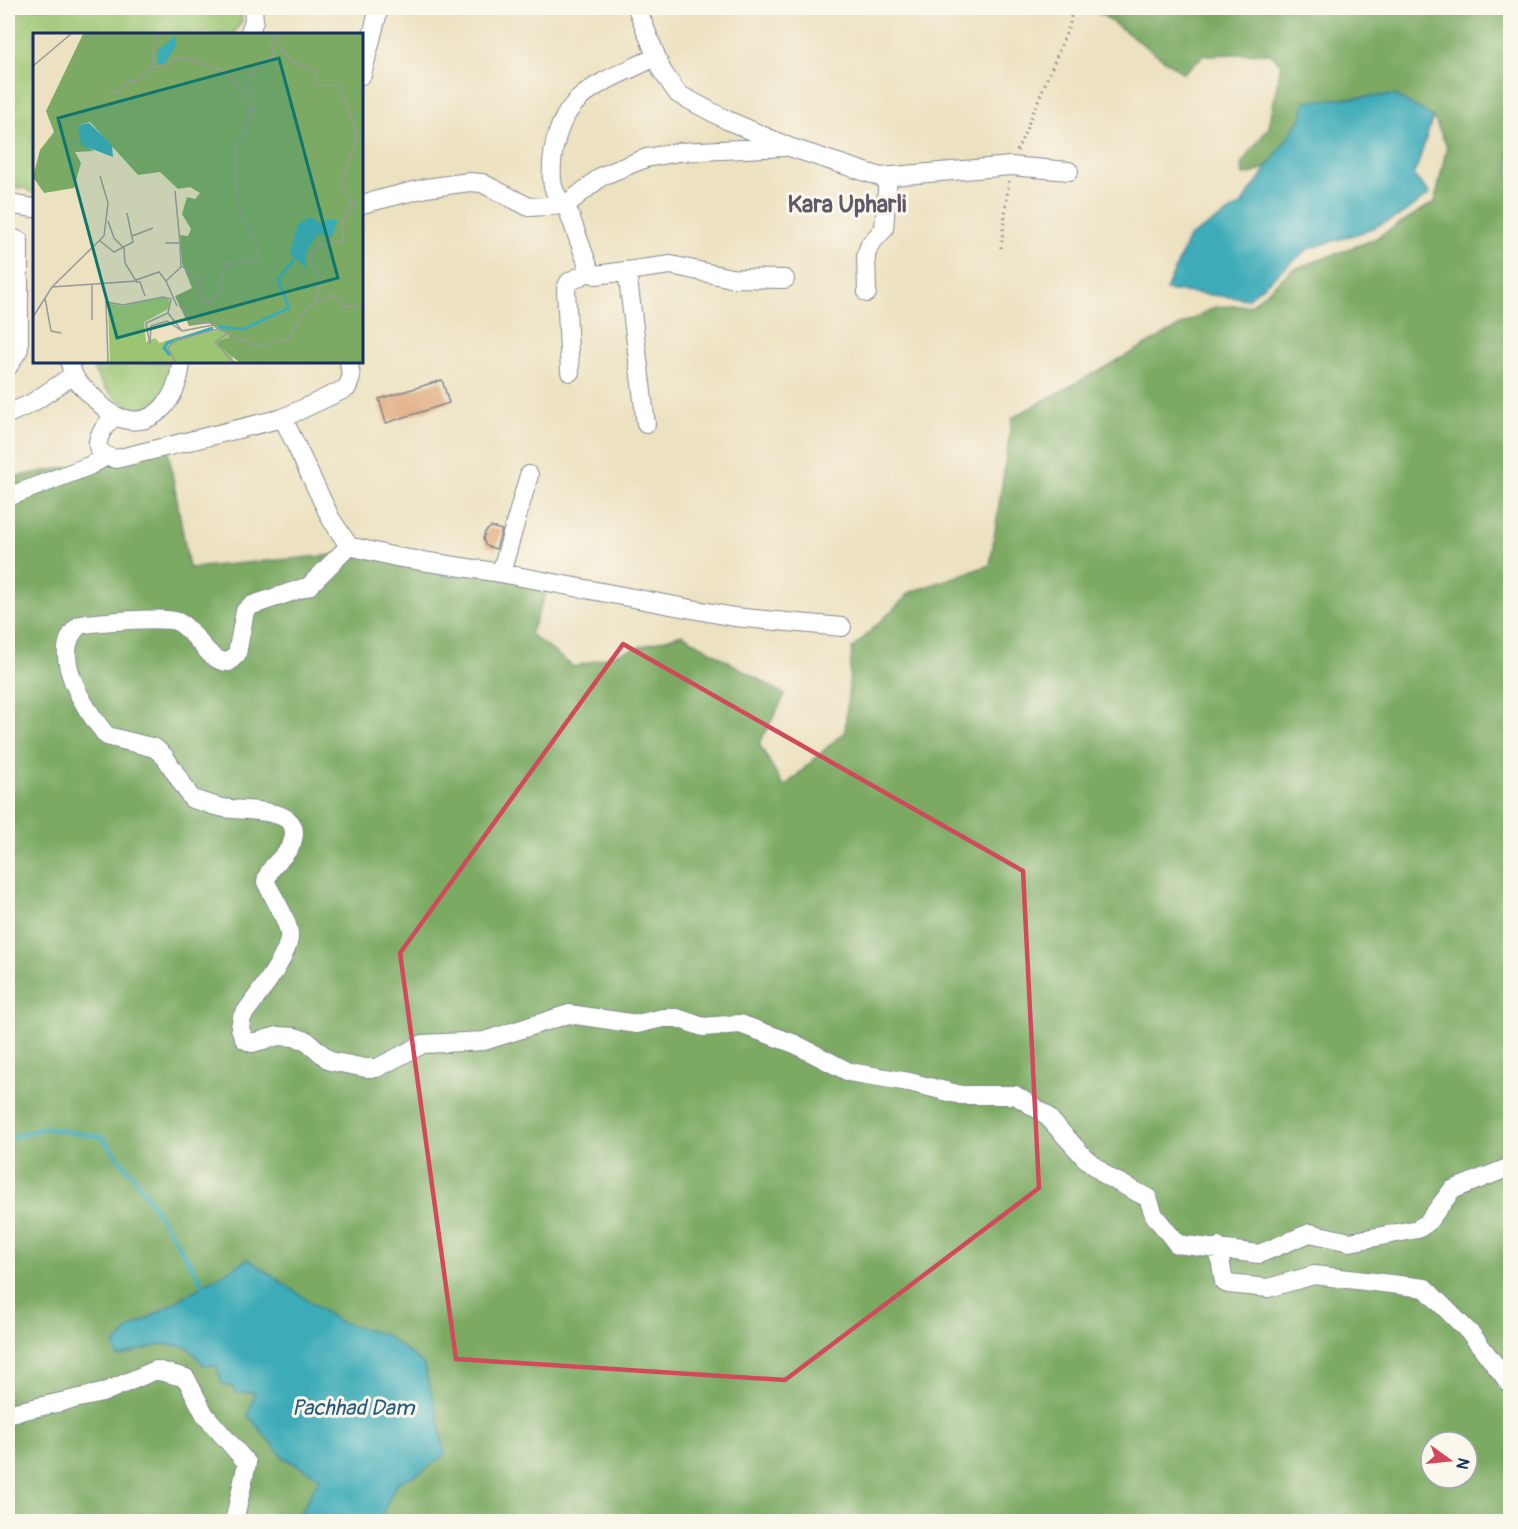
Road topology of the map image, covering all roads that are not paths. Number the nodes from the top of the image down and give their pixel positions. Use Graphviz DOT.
graph roads {
  1 [pos="253,8"];
  2 [pos="379,8"];
  3 [pos="637,8"];
  4 [pos="249,33"];
  5 [pos="656,57"];
  6 [pos="363,71"];
  7 [pos="789,147"];
  8 [pos="1069,171"];
  9 [pos="888,177"];
  10 [pos="8,204"];
  11 [pos="363,204"];
  12 [pos="566,205"];
  13 [pos="33,208"];
  14 [pos="8,236"];
  15 [pos="590,271"];
  16 [pos="627,271"];
  17 [pos="785,279"];
  18 [pos="867,292"];
  19 [pos="181,363"];
  20 [pos="349,363"];
  21 [pos="8,368"];
  22 [pos="71,369"];
  23 [pos="570,372"];
  24 [pos="8,414"];
  25 [pos="115,416"];
  26 [pos="283,418"];
  27 [pos="646,424"];
  28 [pos="107,456"];
  29 [pos="529,475"];
  30 [pos="8,497"];
  31 [pos="350,546"];
  32 [pos="501,573"];
  33 [pos="842,627"];
  34 [pos="1510,1167"];
  35 [pos="1218,1247"];
  36 [pos="1510,1384"];
  37 [pos="8,1411"];
  38 [pos="234,1521"];
  1 -- 4 [label="street"];
  2 -- 6 [label="street"];
  3 -- 5 [label="street"];
  5 -- 7 [label="street"];
  5 -- 12 [label="street"];
  7 -- 9 [label="street"];
  7 -- 12 [label="street"];
  8 -- 9 [label="street"];
  9 -- 18 [label="street"];
  10 -- 13 [label="street"];
  11 -- 12 [label="street"];
  12 -- 15 [label="street"];
  14 -- 21 [label="street"];
  15 -- 16 [label="street"];
  15 -- 23 [label="street"];
  16 -- 17 [label="street"];
  16 -- 27 [label="street"];
  19 -- 25 [label="street"];
  20 -- 26 [label="street"];
  22 -- 24 [label="street"];
  22 -- 25 [label="street"];
  25 -- 28 [label="street"];
  26 -- 28 [label="street"];
  26 -- 31 [label="street"];
  28 -- 30 [label="street"];
  29 -- 32 [label="street"];
  31 -- 32 [label="street"];
  31 -- 35 [label="street"];
  32 -- 33 [label="street"];
  34 -- 35 [label="street"];
  35 -- 36 [label="street"];
  37 -- 38 [label="street"];
}
